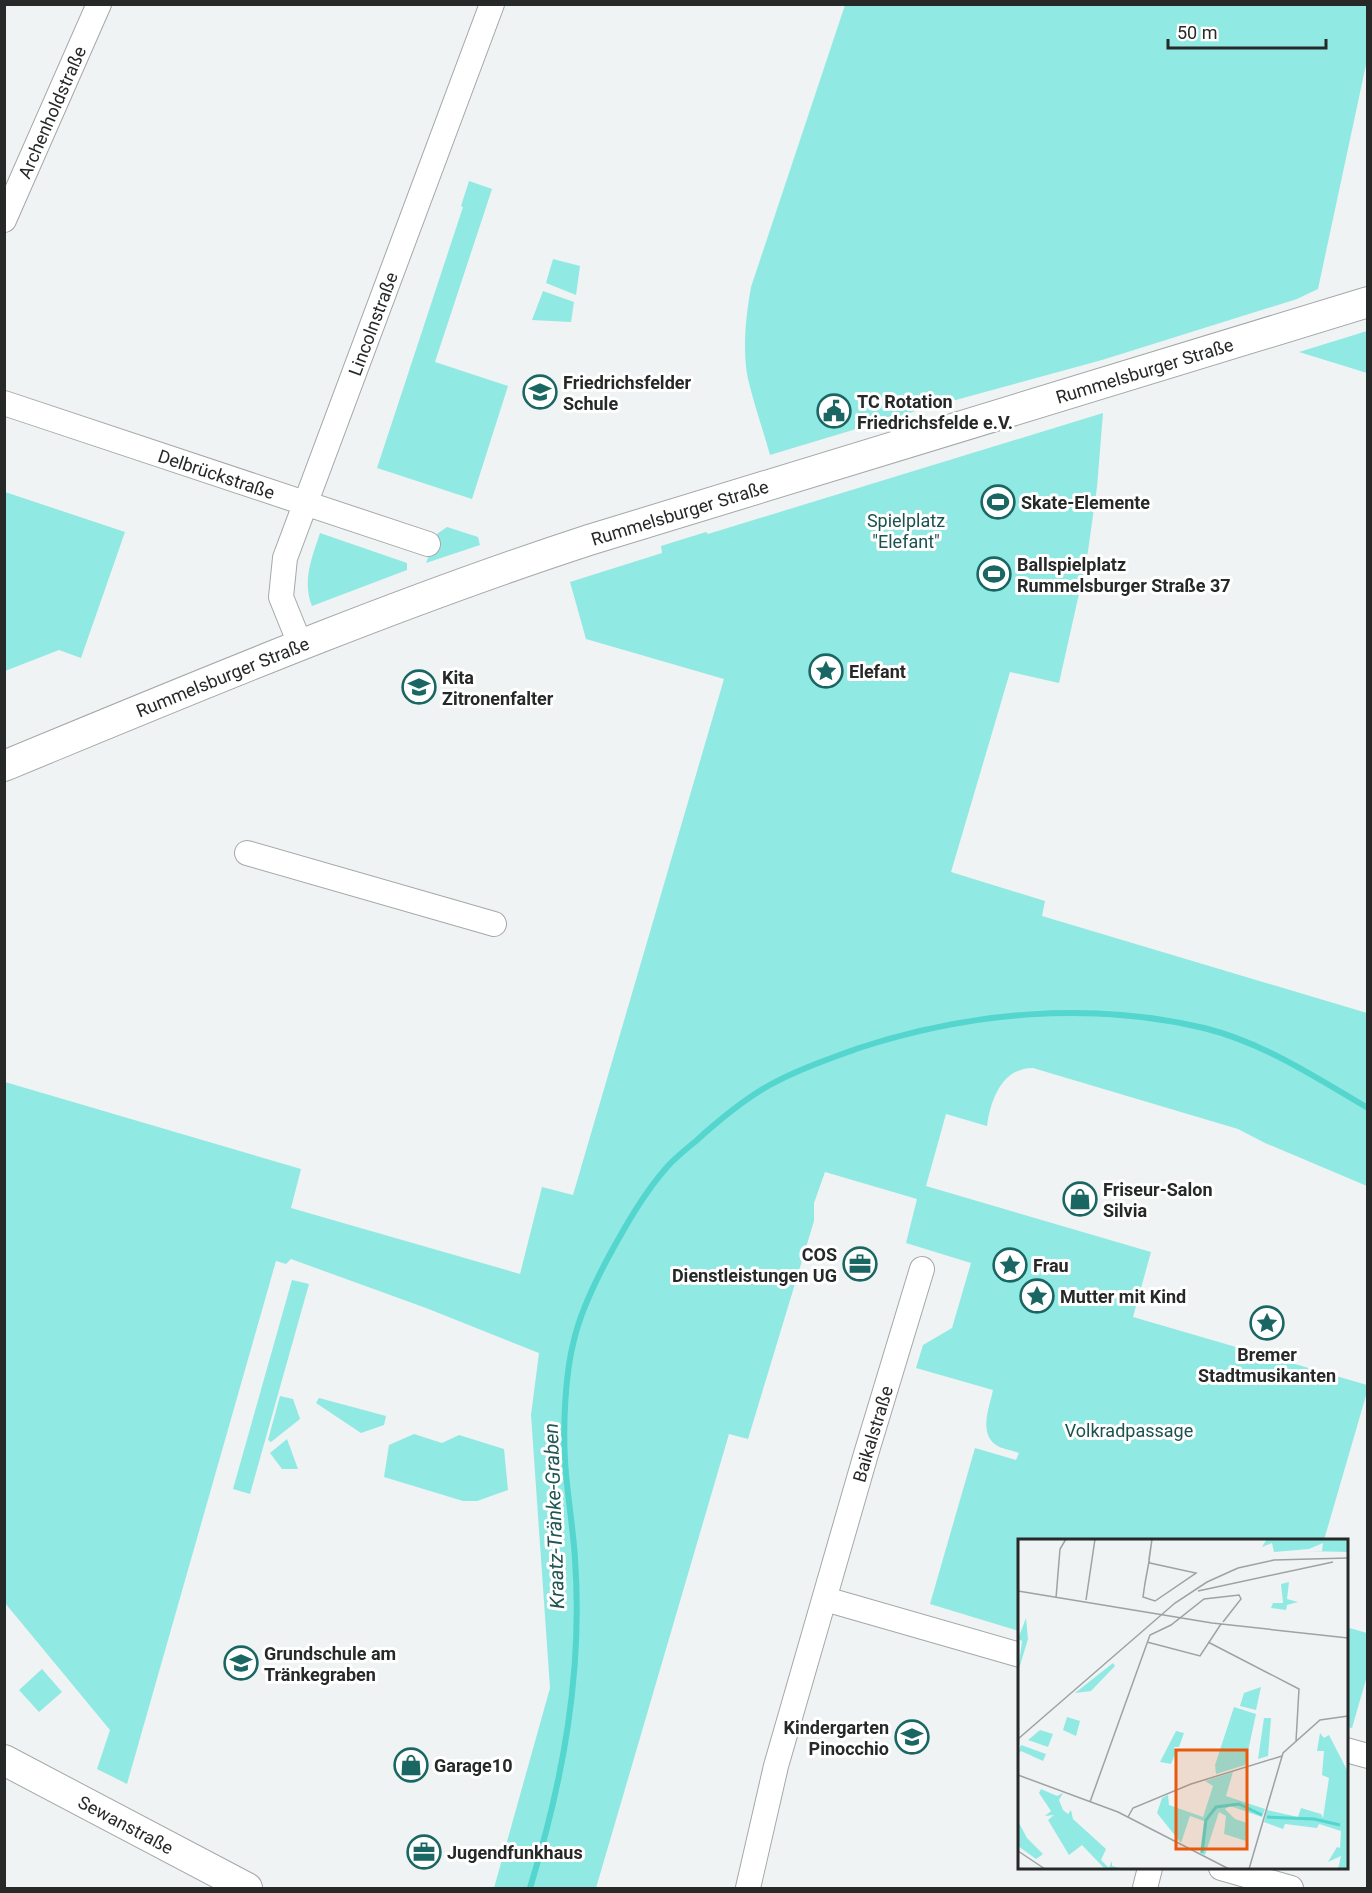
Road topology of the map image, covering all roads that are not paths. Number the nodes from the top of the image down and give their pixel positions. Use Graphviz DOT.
graph roads {
  1 [pos="99,4"];
  2 [pos="492,4"];
  3 [pos="4,220"];
  4 [pos="1368,302"];
  5 [pos="4,403"];
  6 [pos="305,503"];
  7 [pos="428,544"];
  8 [pos="300,644"];
  9 [pos="4,765"];
  10 [pos="247,853"];
  11 [pos="494,924"];
  12 [pos="922,1269"];
  13 [pos="825,1599"];
  14 [pos="1018,1654"];
  15 [pos="1348,1750"];
  16 [pos="1368,1756"];
  17 [pos="4,1760"];
  18 [pos="1150,1869"];
  19 [pos="1224,1869"];
  20 [pos="247,1888"];
  21 [pos="748,1888"];
  22 [pos="1144,1888"];
  23 [pos="1291,1888"];
  1 -- 3 [label="street, Archenholdstraße"];
  2 -- 6 [label="street, Lincolnstraße"];
  4 -- 8 [label="street, Rummelsburger Straße"];
  5 -- 6 [label="street, Delbrückstraße"];
  6 -- 7 [label="street, Delbrückstraße"];
  6 -- 8 [label="street, Lincolnstraße"];
  8 -- 9 [label="street, Rummelsburger Straße"];
  10 -- 11 [label="street"];
  12 -- 13 [label="street, Baikalstraße"];
  13 -- 14 [label="street"];
  13 -- 21 [label="street, Baikalstraße"];
  15 -- 16 [label="street"];
  17 -- 20 [label="street, Sewanstraße"];
  18 -- 22 [label="street"];
  19 -- 23 [label="street"];
}
